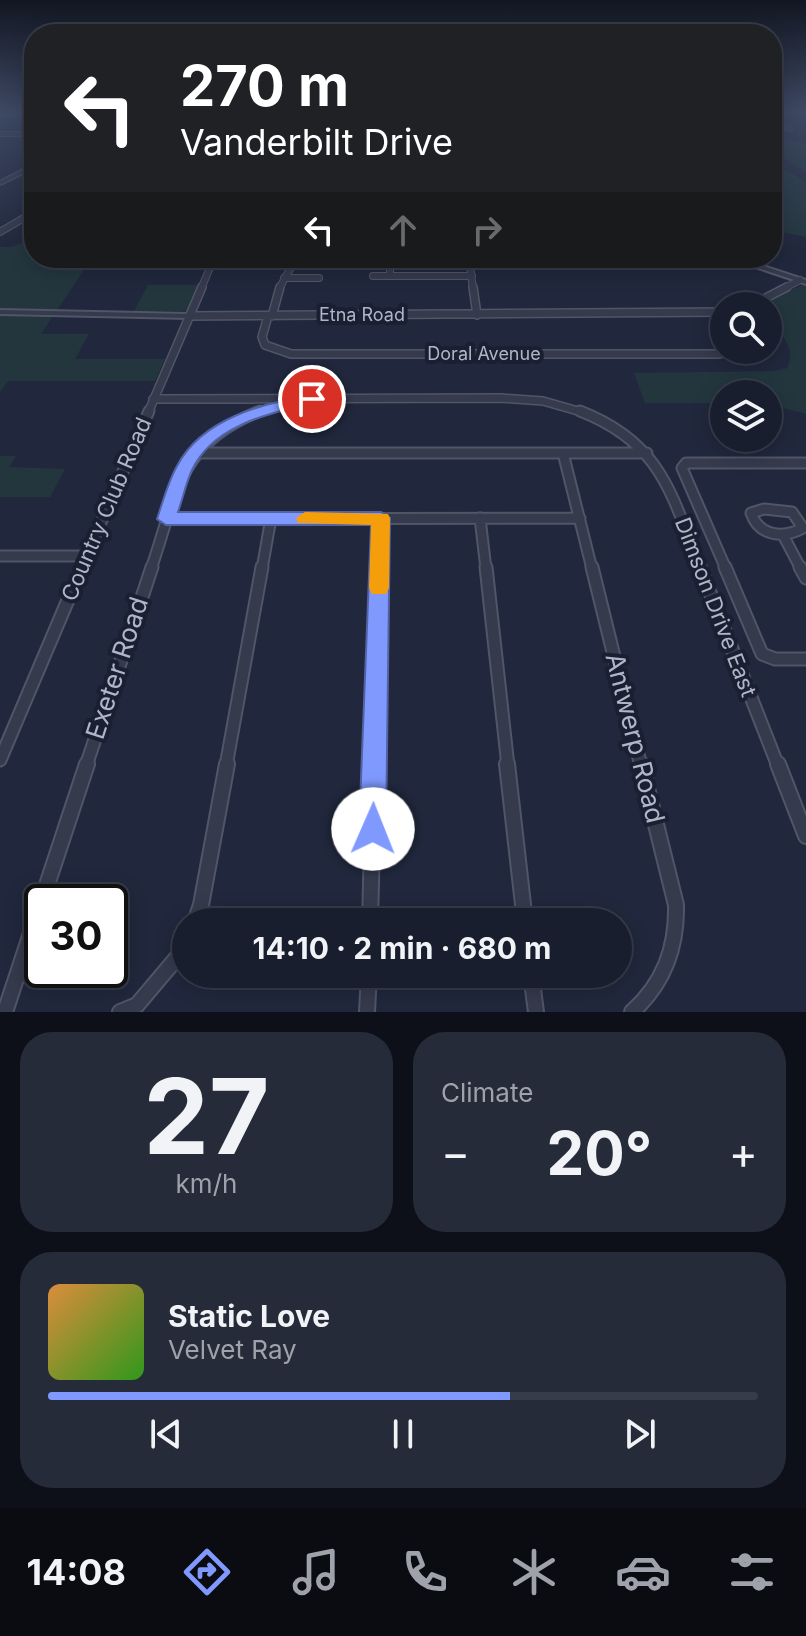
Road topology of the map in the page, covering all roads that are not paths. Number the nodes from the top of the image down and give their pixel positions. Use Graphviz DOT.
graph roads {
  1 [pos="24,169"];
  2 [pos="0,183"];
  3 [pos="24,218"];
  4 [pos="0,232"];
  5 [pos="210,268"];
  6 [pos="290,268"];
  7 [pos="390,268"];
  8 [pos="471,268"];
  9 [pos="763,268"];
  10 [pos="373,276"];
  11 [pos="390,276"];
  12 [pos="472,276"];
  13 [pos="284,278"];
  14 [pos="319,278"];
  15 [pos="803,281"];
  16 [pos="780,292"];
  17 [pos="0,312"];
  18 [pos="710,313"];
  19 [pos="477,315"];
  20 [pos="189,316"];
  21 [pos="270,316"];
  22 [pos="710,354"];
  23 [pos="153,399"];
  24 [pos="312,399"];
  25 [pos="195,453"];
  26 [pos="563,453"];
  27 [pos="647,453"];
  28 [pos="806,463"];
  29 [pos="271,518"];
  30 [pos="381,518"];
  31 [pos="480,518"];
  32 [pos="580,518"];
  33 [pos="166,519"];
  34 [pos="783,535"];
  35 [pos="0,556"];
  36 [pos="86,556"];
  37 [pos="806,578"];
  38 [pos="806,659"];
  39 [pos="0,760"];
  40 [pos="806,836"];
  41 [pos="200,908"];
  42 [pos="370,908"];
  43 [pos="523,908"];
  44 [pos="172,966"];
  45 [pos="368,988"];
  46 [pos="533,988"];
  47 [pos="5,1012"];
  48 [pos="120,1012"];
  49 [pos="367,1012"];
  50 [pos="536,1012"];
  51 [pos="632,1012"];
  1 -- 2 [label="street"];
  3 -- 4 [label="street"];
  5 -- 20 [label="street, Country Club Road"];
  6 -- 13 [label="street"];
  7 -- 11 [label="street"];
  8 -- 12 [label="street"];
  9 -- 15 [label="street"];
  10 -- 11 [label="street"];
  11 -- 12 [label="street"];
  12 -- 19 [label="street"];
  13 -- 14 [label="street"];
  13 -- 21 [label="street"];
  15 -- 16 [label="street"];
  17 -- 20 [label="street, Etna Road"];
  18 -- 19 [label="street, Etna Road"];
  19 -- 21 [label="street, Etna Road"];
  20 -- 21 [label="street, Etna Road"];
  20 -- 23 [label="street, Country Club Road"];
  21 -- 22 [label="street, Doral Avenue"];
  23 -- 24 [label="street"];
  23 -- 36 [label="street, Country Club Road"];
  24 -- 25 [label="street, Exeter Road"];
  24 -- 27 [label="street, Dimson Drive East"];
  25 -- 26 [label="street"];
  25 -- 33 [label="street, Exeter Road"];
  26 -- 27 [label="street"];
  26 -- 32 [label="street, Antwerp Road"];
  27 -- 40 [label="street, Dimson Drive East"];
  28 -- 38 [label="street"];
  29 -- 30 [label="street"];
  29 -- 33 [label="street"];
  29 -- 41 [label="street"];
  30 -- 31 [label="street"];
  30 -- 42 [label="street"];
  31 -- 32 [label="street"];
  31 -- 43 [label="street"];
  32 -- 51 [label="street, Antwerp Road"];
  33 -- 47 [label="street, Exeter Road"];
  34 -- 34 [label="street"];
  34 -- 37 [label="street"];
  35 -- 36 [label="street"];
  36 -- 39 [label="street, Country Club Road"];
  44 -- 48 [label="street"];
  45 -- 49 [label="street"];
  46 -- 50 [label="street"];
}
